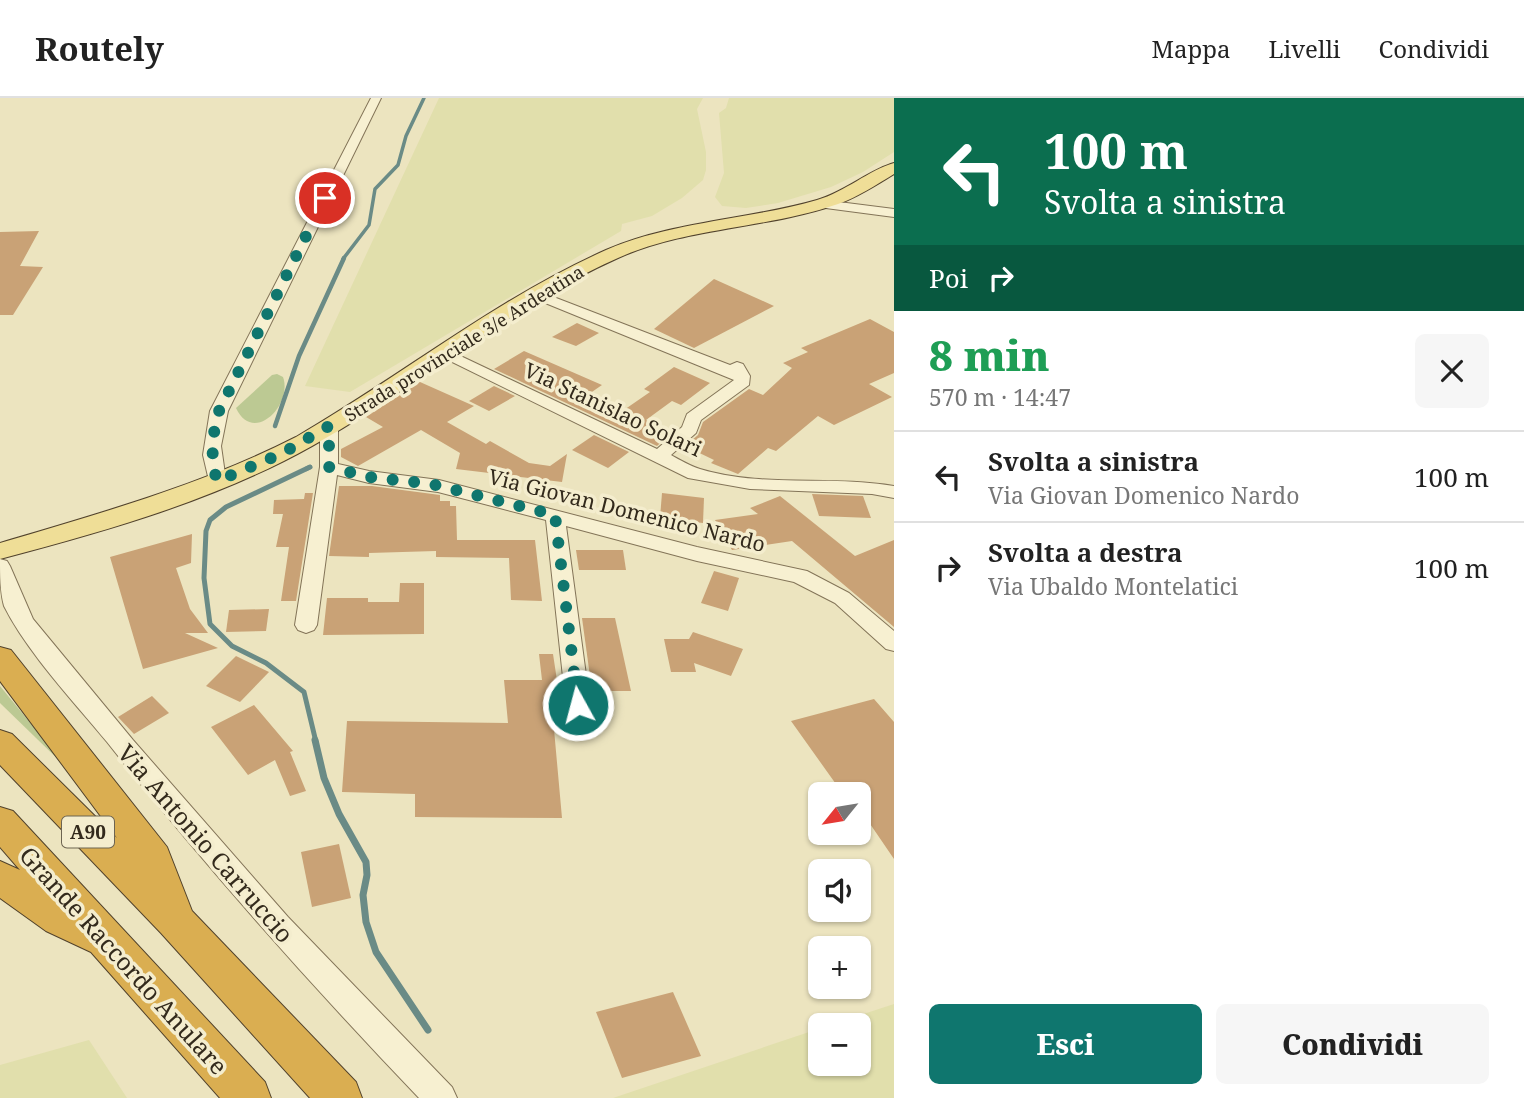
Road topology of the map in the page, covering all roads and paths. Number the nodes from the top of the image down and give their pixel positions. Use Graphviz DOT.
graph roads {
  1 [pos="376,98"];
  2 [pos="894,168"];
  3 [pos="823,204"];
  4 [pos="894,213"];
  5 [pos="538,295"];
  6 [pos="444,354"];
  7 [pos="329,426"];
  8 [pos="658,457"];
  9 [pos="329,467"];
  10 [pos="217,481"];
  11 [pos="894,492"];
  12 [pos="555,515"];
  13 [pos="0,551"];
  14 [pos="0,566"];
  15 [pos="306,625"];
  16 [pos="894,643"];
  17 [pos="0,658"];
  18 [pos="578,705"];
  19 [pos="0,743"];
  20 [pos="0,822"];
  21 [pos="0,877"];
  22 [pos="175,921"];
  23 [pos="109,943"];
  24 [pos="249,1098"];
  25 [pos="340,1098"];
  26 [pos="442,1098"];
  1 -- 10 [label="street"];
  2 -- 3 [label="main road, Strada provinciale 3/e Ardeatina"];
  3 -- 4 [label="street"];
  3 -- 5 [label="main road, Strada provinciale 3/e Ardeatina"];
  5 -- 6 [label="main road, Strada provinciale 3/e Ardeatina"];
  5 -- 8 [label="street"];
  6 -- 7 [label="main road, Strada provinciale 3/e Ardeatina"];
  6 -- 8 [label="street, Via Stanislao Solari"];
  7 -- 9 [label="street"];
  7 -- 10 [label="main road, Strada provinciale 3/e Ardeatina"];
  8 -- 11 [label="street, Via Stanislao Solari"];
  9 -- 12 [label="street, Via Giovan Domenico Nardo"];
  9 -- 15 [label="street"];
  10 -- 13 [label="main road, Strada provinciale 3/e Ardeatina"];
  12 -- 16 [label="street, Via Giovan Domenico Nardo"];
  12 -- 18 [label="street"];
  14 -- 26 [label="street, Via Antonio Carruccio"];
  17 -- 22 [label="highway"];
  19 -- 22 [label="highway, A90"];
  20 -- 23 [label="highway, Grande Raccordo Anulare / A90"];
  21 -- 23 [label="highway"];
  22 -- 25 [label="highway, A90"];
  23 -- 24 [label="highway, Grande Raccordo Anulare / A90"];
}
